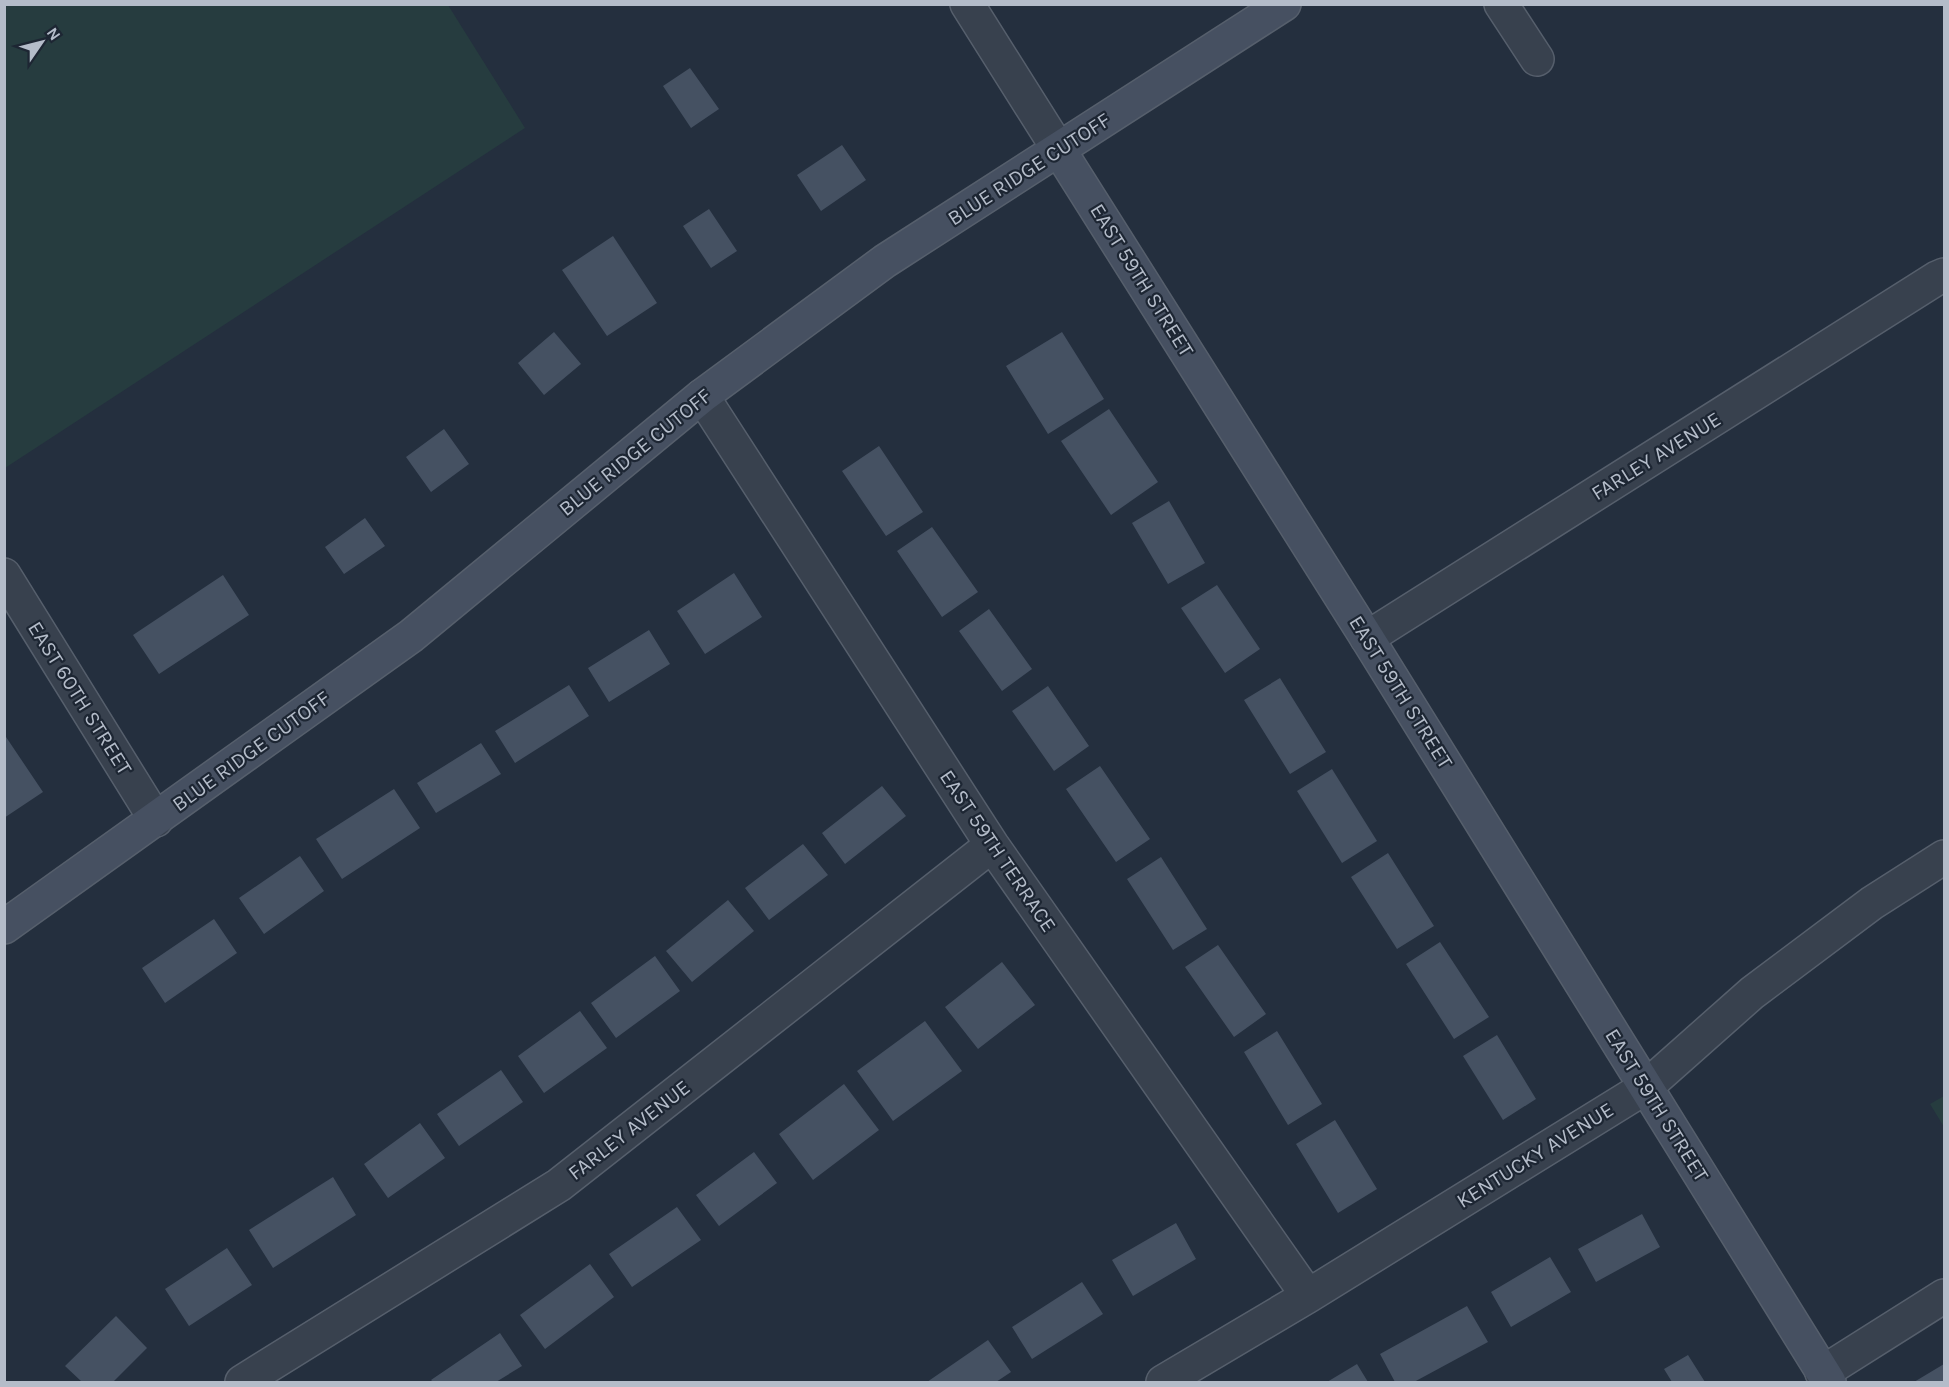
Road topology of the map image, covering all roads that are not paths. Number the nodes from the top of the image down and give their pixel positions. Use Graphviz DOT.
graph roads {
  1 [pos="967,4"];
  2 [pos="1284,4"];
  3 [pos="1501,4"];
  4 [pos="1537,59"];
  5 [pos="1059,150"];
  6 [pos="1944,276"];
  7 [pos="702,396"];
  8 [pos="5,576"];
  9 [pos="1368,638"];
  10 [pos="156,819"];
  11 [pos="992,845"];
  12 [pos="1944,857"];
  13 [pos="4,927"];
  14 [pos="1646,1087"];
  15 [pos="1308,1296"];
  16 [pos="1944,1296"];
  17 [pos="1826,1378"];
  18 [pos="242,1383"];
  19 [pos="1163,1383"];
  1 -- 5 [label="street, EAST 59TH STREET"];
  2 -- 5 [label="main road, BLUE RIDGE CUTOFF"];
  3 -- 4 [label="street"];
  5 -- 7 [label="main road, BLUE RIDGE CUTOFF"];
  5 -- 9 [label="main road, EAST 59TH STREET"];
  6 -- 9 [label="street, FARLEY AVENUE"];
  7 -- 10 [label="main road, BLUE RIDGE CUTOFF"];
  7 -- 11 [label="street, EAST 59TH TERRACE"];
  8 -- 10 [label="street, EAST 60TH STREET"];
  9 -- 14 [label="main road, EAST 59TH STREET"];
  10 -- 13 [label="main road, BLUE RIDGE CUTOFF"];
  11 -- 15 [label="street, EAST 59TH TERRACE"];
  11 -- 18 [label="street, FARLEY AVENUE"];
  12 -- 14 [label="street, KENTUCKY AVENUE"];
  14 -- 15 [label="street, KENTUCKY AVENUE"];
  14 -- 17 [label="main road, EAST 59TH STREET"];
  15 -- 19 [label="street, KENTUCKY AVENUE"];
  16 -- 17 [label="street"];
}
